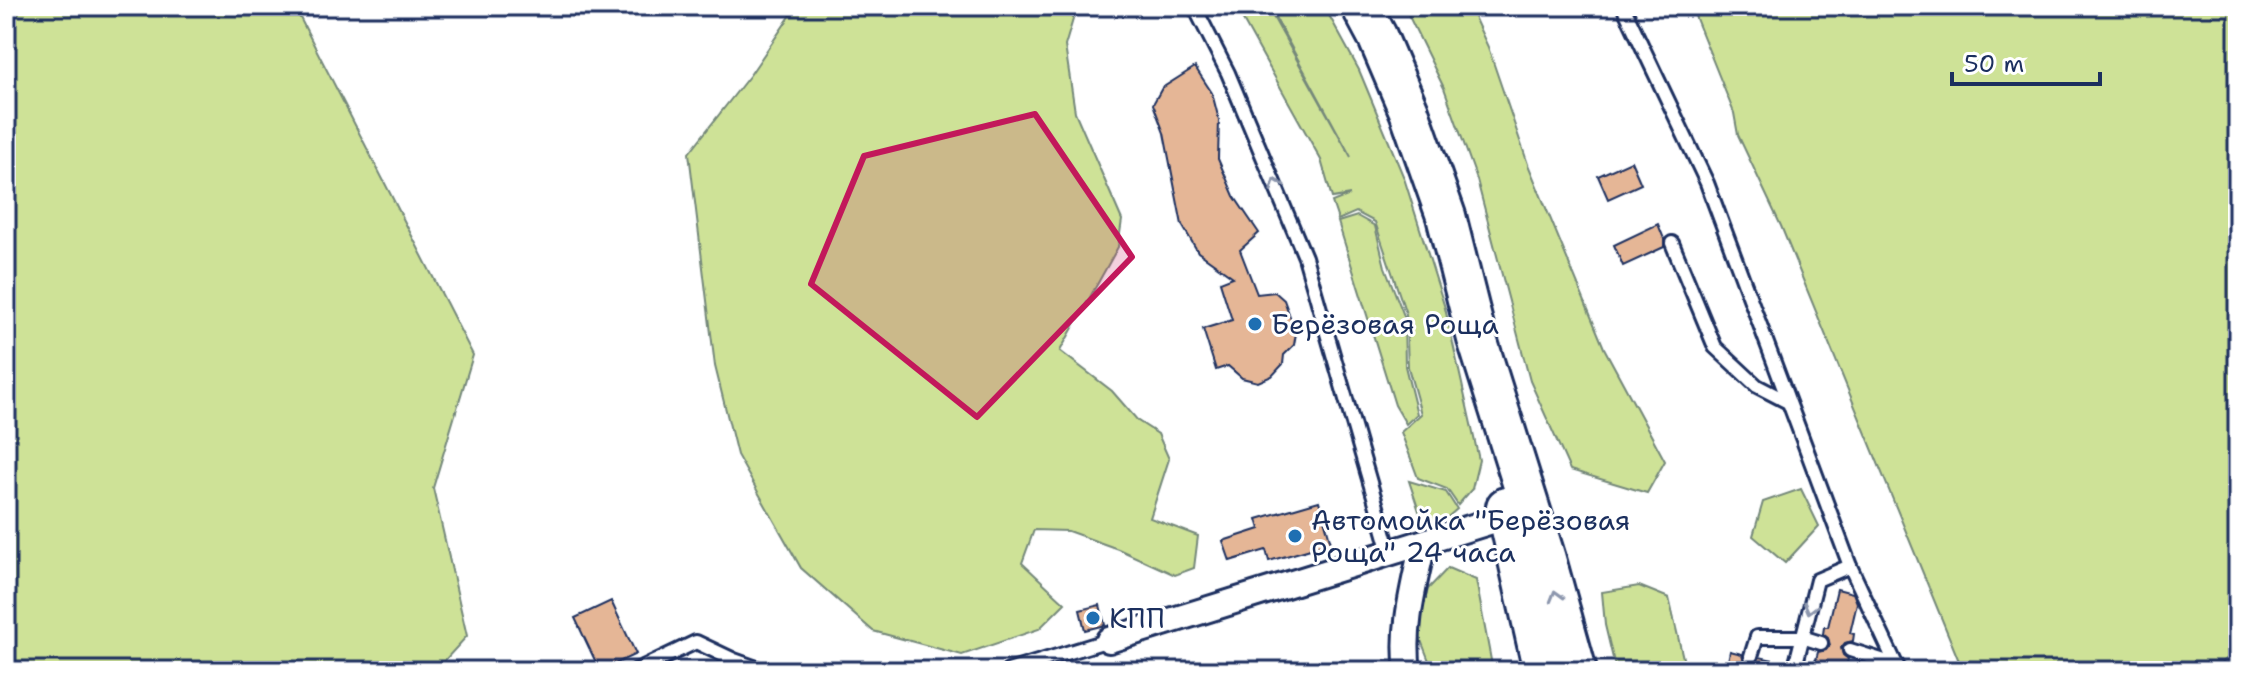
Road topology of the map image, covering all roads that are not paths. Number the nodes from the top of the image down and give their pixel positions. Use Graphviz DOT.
graph roads {
  1 [pos="1194,6"];
  2 [pos="1361,6"];
  3 [pos="1623,6"];
  4 [pos="1672,243"];
  5 [pos="1477,339"];
  6 [pos="1788,402"];
  7 [pos="1508,516"];
  8 [pos="1423,543"];
  9 [pos="1390,552"];
  10 [pos="1850,566"];
  11 [pos="1802,637"];
  12 [pos="1109,640"];
  13 [pos="1821,643"];
  14 [pos="1850,650"];
  15 [pos="1751,656"];
  16 [pos="1898,668"];
  17 [pos="635,671"];
  18 [pos="765,671"];
  19 [pos="1008,671"];
  20 [pos="1408,671"];
  21 [pos="1543,671"];
  22 [pos="1577,671"];
  23 [pos="1794,671"];
  9 -- 1 [label="lane, one-way"];
  2 -- 5 [label="main road"];
  3 -- 6 [label="lane"];
  4 -- 6 [label="lane"];
  5 -- 7 [label="main road"];
  22 -- 5 [label="main road, one-way"];
  6 -- 10 [label="lane"];
  7 -- 8 [label="street"];
  7 -- 21 [label="main road"];
  8 -- 9 [label="street"];
  8 -- 20 [label="street"];
  9 -- 12 [label="street"];
  10 -- 11 [label="lane, one-way"];
  10 -- 16 [label="lane"];
  11 -- 13 [label="lane"];
  11 -- 15 [label="lane"];
  11 -- 23 [label="lane"];
  12 -- 19 [label="lane"];
  14 -- 16 [label="lane"];
  17 -- 18 [label="lane"];
}
